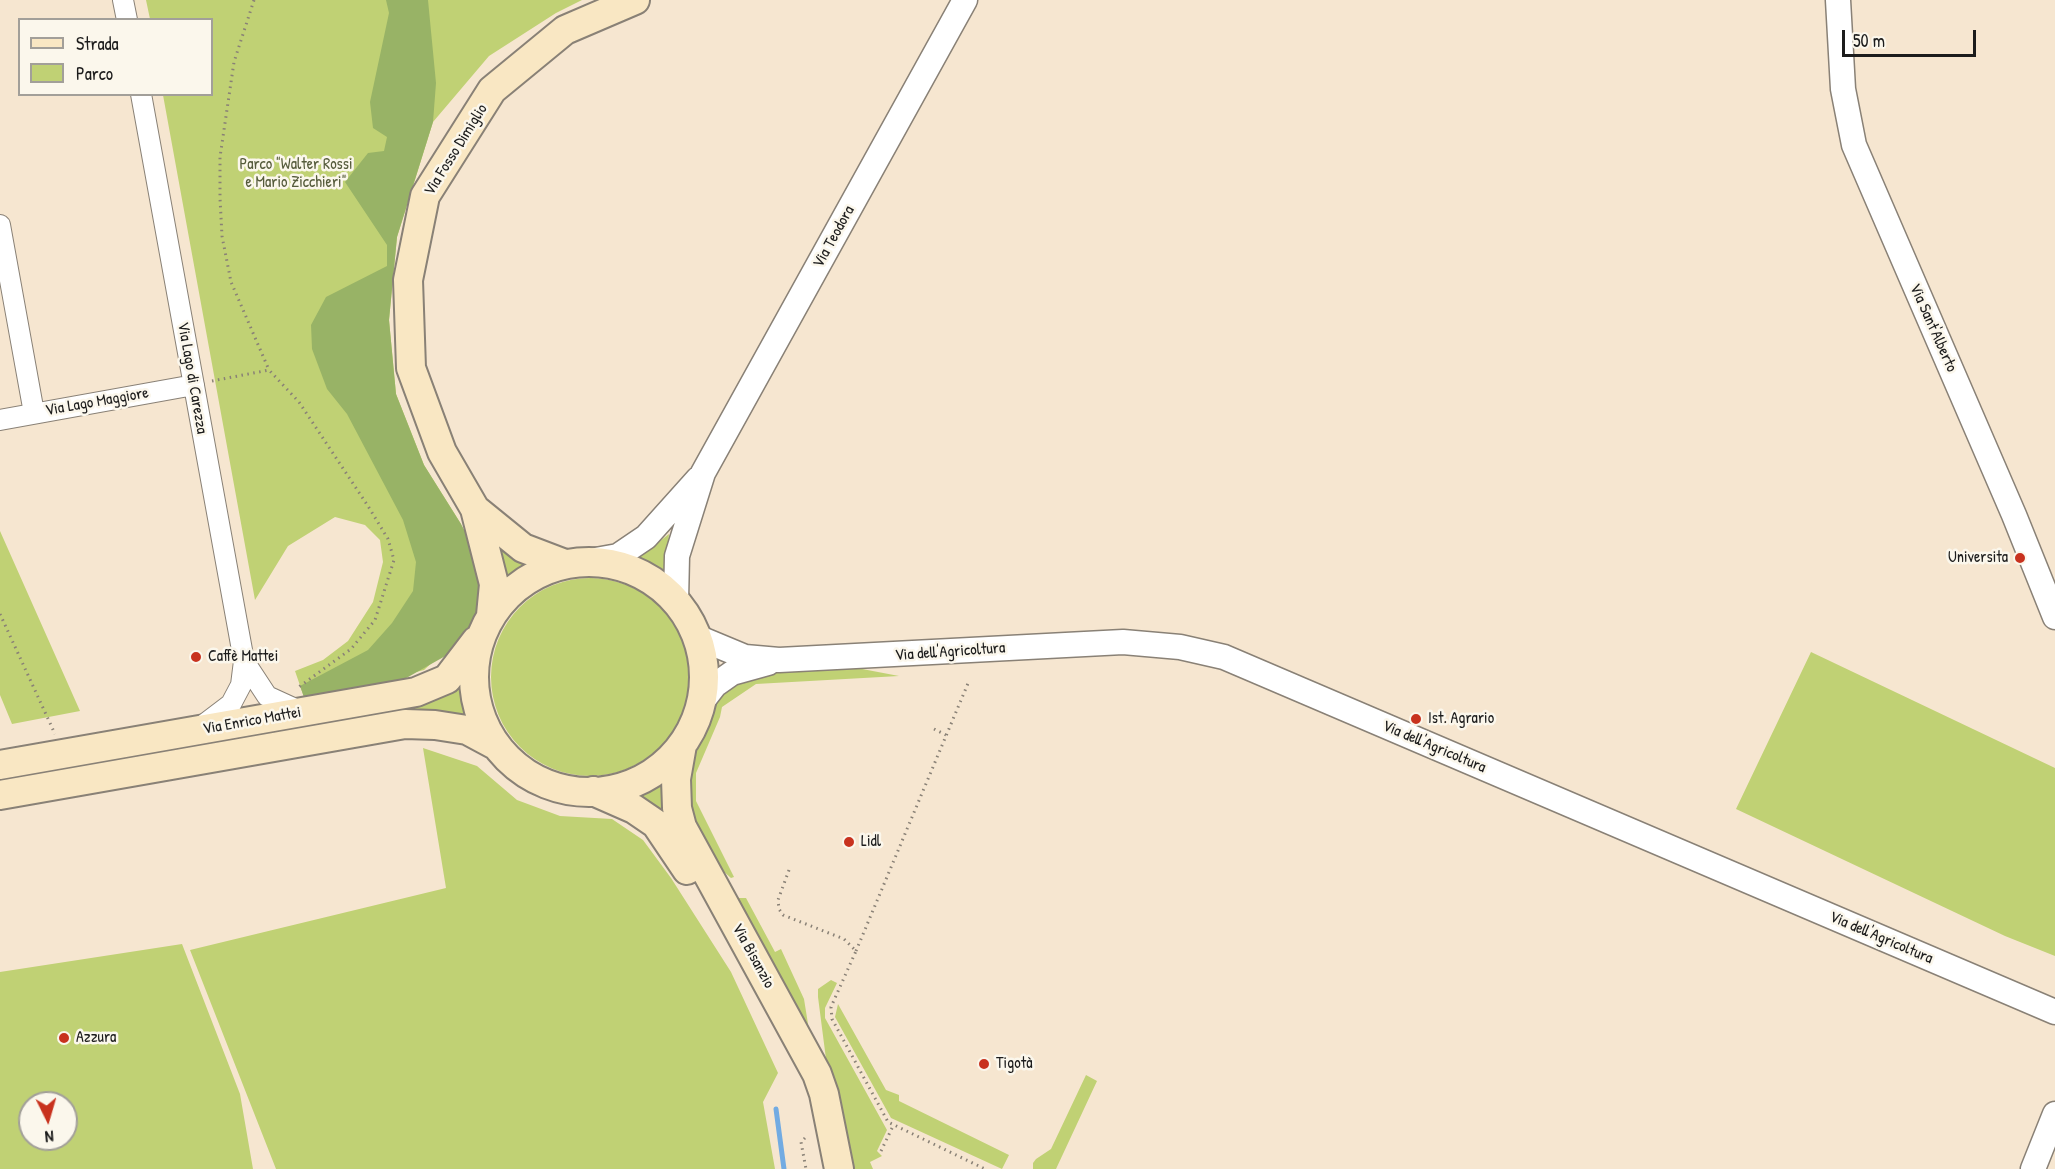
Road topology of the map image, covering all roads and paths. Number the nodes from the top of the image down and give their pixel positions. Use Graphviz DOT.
graph roads {
  1 [pos="123,0"];
  2 [pos="254,0"];
  3 [pos="635,0"];
  4 [pos="966,0"];
  5 [pos="1832,0"];
  6 [pos="1838,0"];
  7 [pos="127,18"];
  8 [pos="1839,31"];
  9 [pos="141,96"];
  10 [pos="0,225"];
  11 [pos="269,370"];
  12 [pos="194,385"];
  13 [pos="34,413"];
  14 [pos="0,420"];
  15 [pos="703,473"];
  16 [pos="475,509"];
  17 [pos="577,563"];
  18 [pos="676,601"];
  19 [pos="0,614"];
  20 [pos="2055,617"];
  21 [pos="486,625"];
  22 [pos="698,637"];
  23 [pos="779,660"];
  24 [pos="244,661"];
  25 [pos="969,681"];
  26 [pos="297,702"];
  27 [pos="701,703"];
  28 [pos="934,729"];
  29 [pos="194,731"];
  30 [pos="946,735"];
  31 [pos="56,736"];
  32 [pos="495,745"];
  33 [pos="682,745"];
  34 [pos="0,765"];
  35 [pos="593,791"];
  36 [pos="0,795"];
  37 [pos="789,870"];
  38 [pos="856,951"];
  39 [pos="2055,1012"];
  40 [pos="2055,1114"];
  41 [pos="894,1124"];
  42 [pos="806,1138"];
  43 [pos="881,1151"];
  44 [pos="806,1169"];
  45 [pos="824,1169"];
  46 [pos="839,1169"];
  47 [pos="985,1169"];
  48 [pos="2033,1169"];
  1 -- 7 [label="street"];
  2 -- 11 [label="path"];
  3 -- 16 [label="main road, Via Fosso Dimiglio"];
  4 -- 15 [label="street, Via Teodora"];
  5 -- 8 [label="street, Via Sant'Alberto"];
  6 -- 8 [label="street, Via Sant'Alberto"];
  8 -- 20 [label="street, Via Sant'Alberto"];
  9 -- 12 [label="street, Via Lago di Carezza"];
  10 -- 13 [label="street"];
  11 -- 12 [label="path"];
  11 -- 26 [label="path"];
  12 -- 13 [label="street, Via Lago Maggiore"];
  12 -- 24 [label="street, Via Lago di Carezza"];
  13 -- 14 [label="street, Via Lago Maggiore"];
  15 -- 17 [label="street, Via Teodora"];
  15 -- 18 [label="street, Via Teodora"];
  16 -- 17 [label="main road, Via Fosso Dimiglio"];
  16 -- 21 [label="main road, Via Fosso Dimiglio"];
  17 -- 18 [label="main road, Via Fosso Dimiglio"];
  17 -- 21 [label="main road, Via Enrico Mattei"];
  18 -- 22 [label="main road, Via Fosso Dimiglio"];
  19 -- 31 [label="path"];
  21 -- 26 [label="main road, Via Enrico Mattei"];
  21 -- 32 [label="main road, Via Fosso Dimiglio"];
  22 -- 23 [label="street, Via dell'Agricoltura"];
  22 -- 27 [label="main road"];
  23 -- 27 [label="street, Via dell'Agricoltura"];
  23 -- 39 [label="street, Via dell'Agricoltura"];
  24 -- 26 [label="street, Via Lago di Carezza"];
  24 -- 29 [label="street, Via Lago di Carezza"];
  25 -- 30 [label="path"];
  26 -- 29 [label="main road, Via Enrico Mattei"];
  27 -- 33 [label="main road"];
  28 -- 30 [label="path"];
  29 -- 34 [label="main road, Via Enrico Mattei"];
  30 -- 38 [label="path"];
  32 -- 35 [label="main road"];
  32 -- 36 [label="main road, Via Enrico Mattei"];
  33 -- 35 [label="main road"];
  33 -- 46 [label="main road, Via Bisanzio"];
  35 -- 45 [label="main road, Via Bisanzio"];
  37 -- 38 [label="path"];
  38 -- 41 [label="path"];
  40 -- 48 [label="street"];
  41 -- 43 [label="path"];
  41 -- 47 [label="path"];
  42 -- 44 [label="path"];
}
